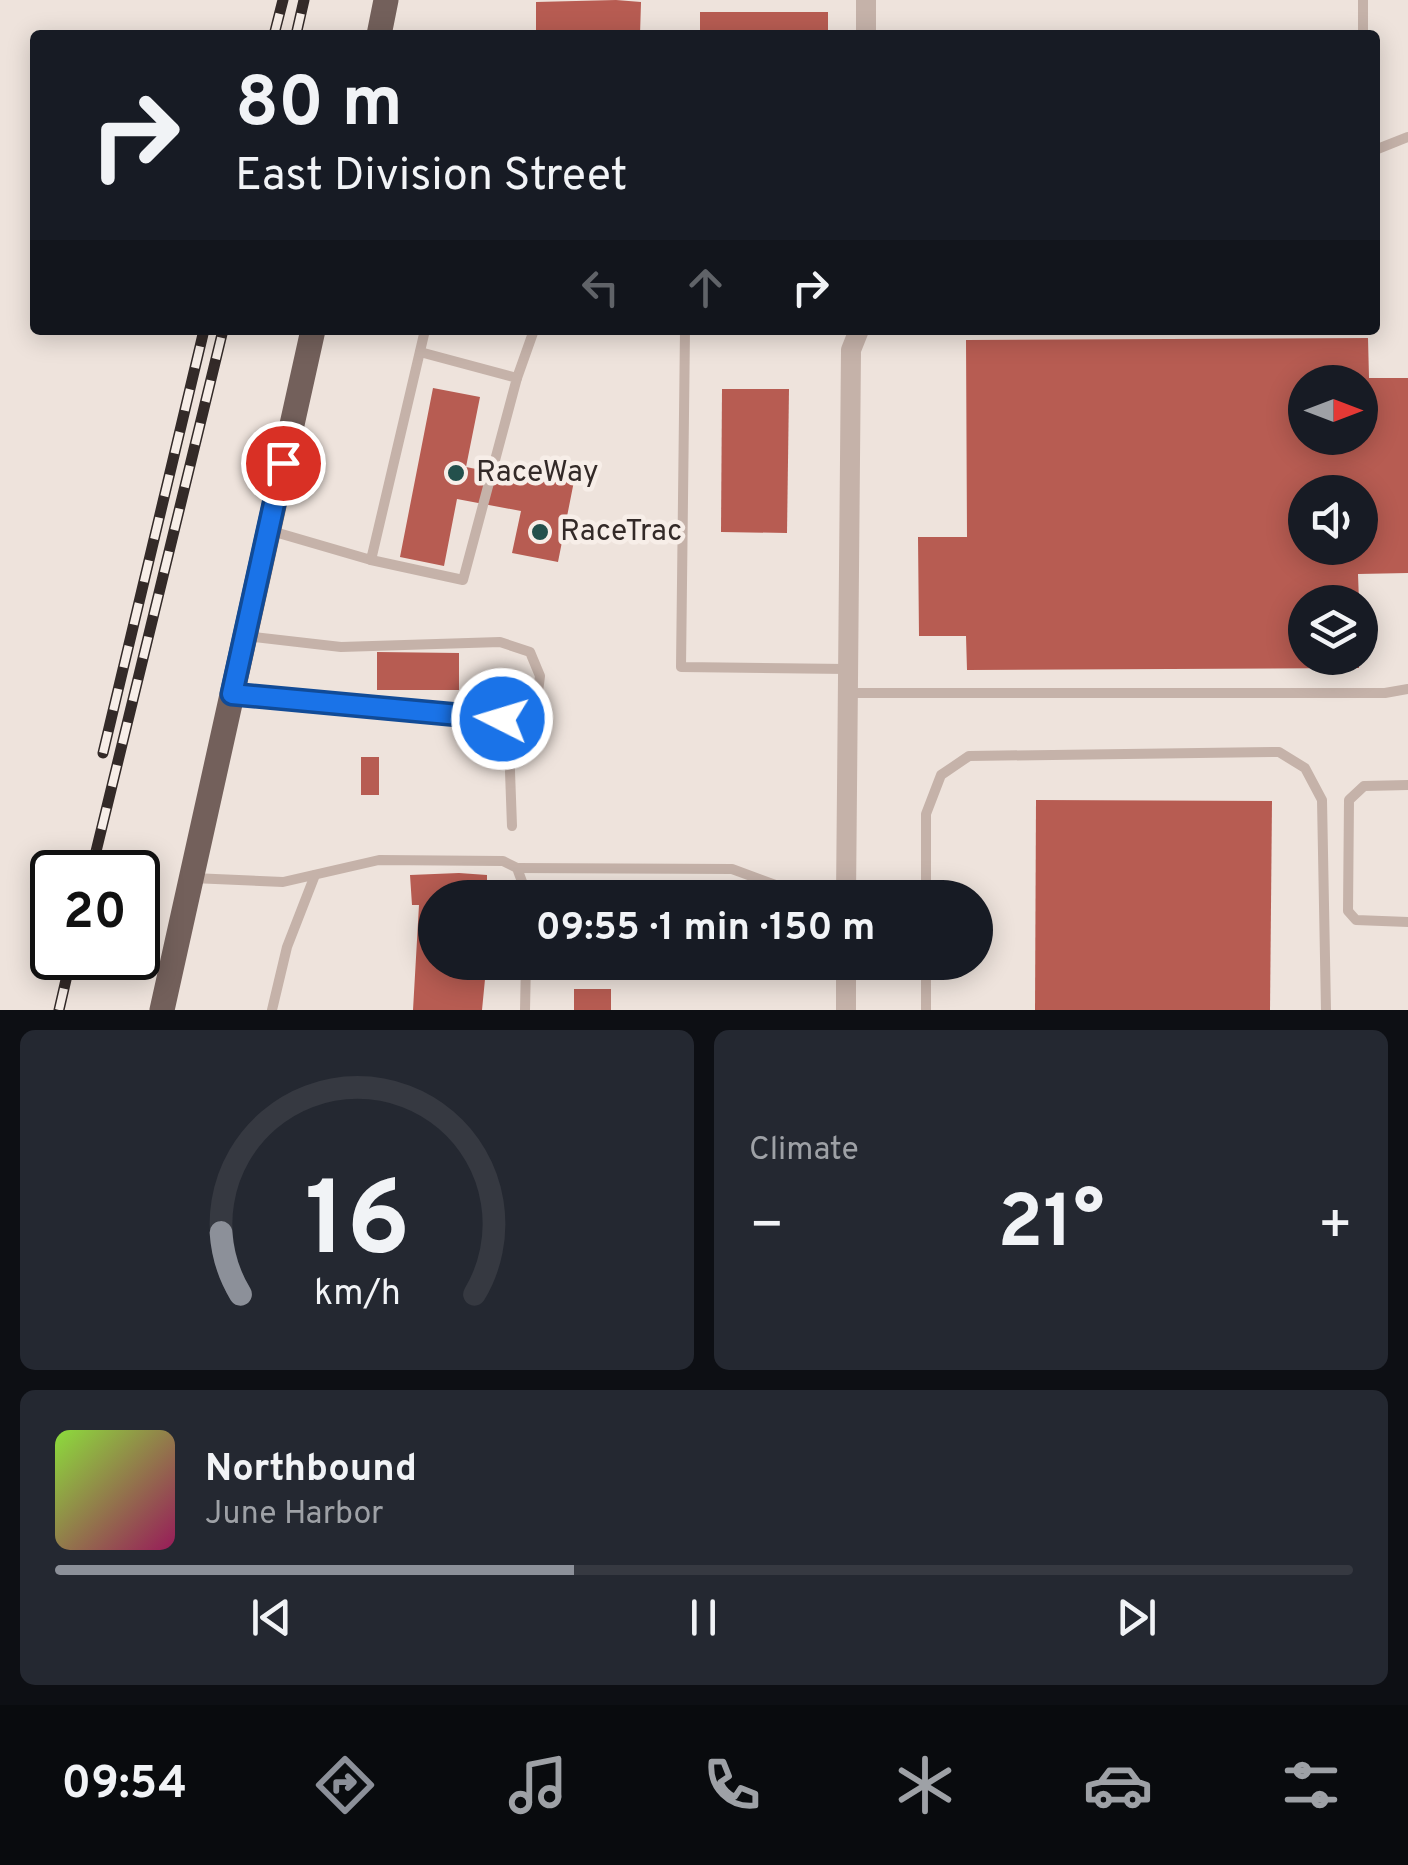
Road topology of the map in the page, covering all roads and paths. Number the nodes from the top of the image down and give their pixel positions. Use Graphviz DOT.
graph roads {
  1 [pos="386,0"];
  2 [pos="866,0"];
  3 [pos="1363,0"];
  4 [pos="379,30"];
  5 [pos="866,30"];
  6 [pos="1364,30"];
  7 [pos="1408,138"];
  8 [pos="1380,148"];
  9 [pos="312,335"];
  10 [pos="424,335"];
  11 [pos="532,335"];
  12 [pos="685,335"];
  13 [pos="857,335"];
  14 [pos="420,352"];
  15 [pos="517,378"];
  16 [pos="268,530"];
  17 [pos="371,560"];
  18 [pos="245,636"];
  19 [pos="848,670"];
  20 [pos="1408,689"];
  21 [pos="848,693"];
  22 [pos="232,694"];
  23 [pos="508,717"];
  24 [pos="1408,785"];
  25 [pos="512,826"];
  26 [pos="517,868"];
  27 [pos="315,874"];
  28 [pos="191,878"];
  29 [pos="521,880"];
  30 [pos="762,880"];
  31 [pos="846,880"];
  32 [pos="926,880"];
  33 [pos="1408,922"];
  34 [pos="526,980"];
  35 [pos="846,980"];
  36 [pos="926,980"];
  37 [pos="162,1010"];
  38 [pos="272,1010"];
  39 [pos="525,1010"];
  40 [pos="846,1010"];
  41 [pos="926,1010"];
  42 [pos="1326,1010"];
  1 -- 4 [label="main road"];
  2 -- 5 [label="street"];
  3 -- 6 [label="lane"];
  7 -- 8 [label="lane"];
  9 -- 16 [label="main road"];
  10 -- 14 [label="lane"];
  11 -- 15 [label="lane"];
  12 -- 19 [label="lane"];
  13 -- 19 [label="street"];
  14 -- 15 [label="lane"];
  14 -- 17 [label="lane"];
  15 -- 17 [label="lane"];
  16 -- 17 [label="lane"];
  16 -- 18 [label="main road"];
  18 -- 22 [label="main road"];
  18 -- 23 [label="lane"];
  19 -- 21 [label="street"];
  20 -- 21 [label="lane"];
  21 -- 31 [label="street"];
  22 -- 23 [label="lane"];
  22 -- 28 [label="main road"];
  23 -- 25 [label="lane"];
  24 -- 33 [label="lane"];
  26 -- 27 [label="lane"];
  26 -- 29 [label="lane"];
  26 -- 30 [label="lane"];
  27 -- 28 [label="lane"];
  27 -- 38 [label="lane"];
  28 -- 37 [label="main road"];
  32 -- 42 [label="lane"];
  34 -- 39 [label="lane"];
  35 -- 40 [label="street"];
  36 -- 41 [label="lane"];
}
